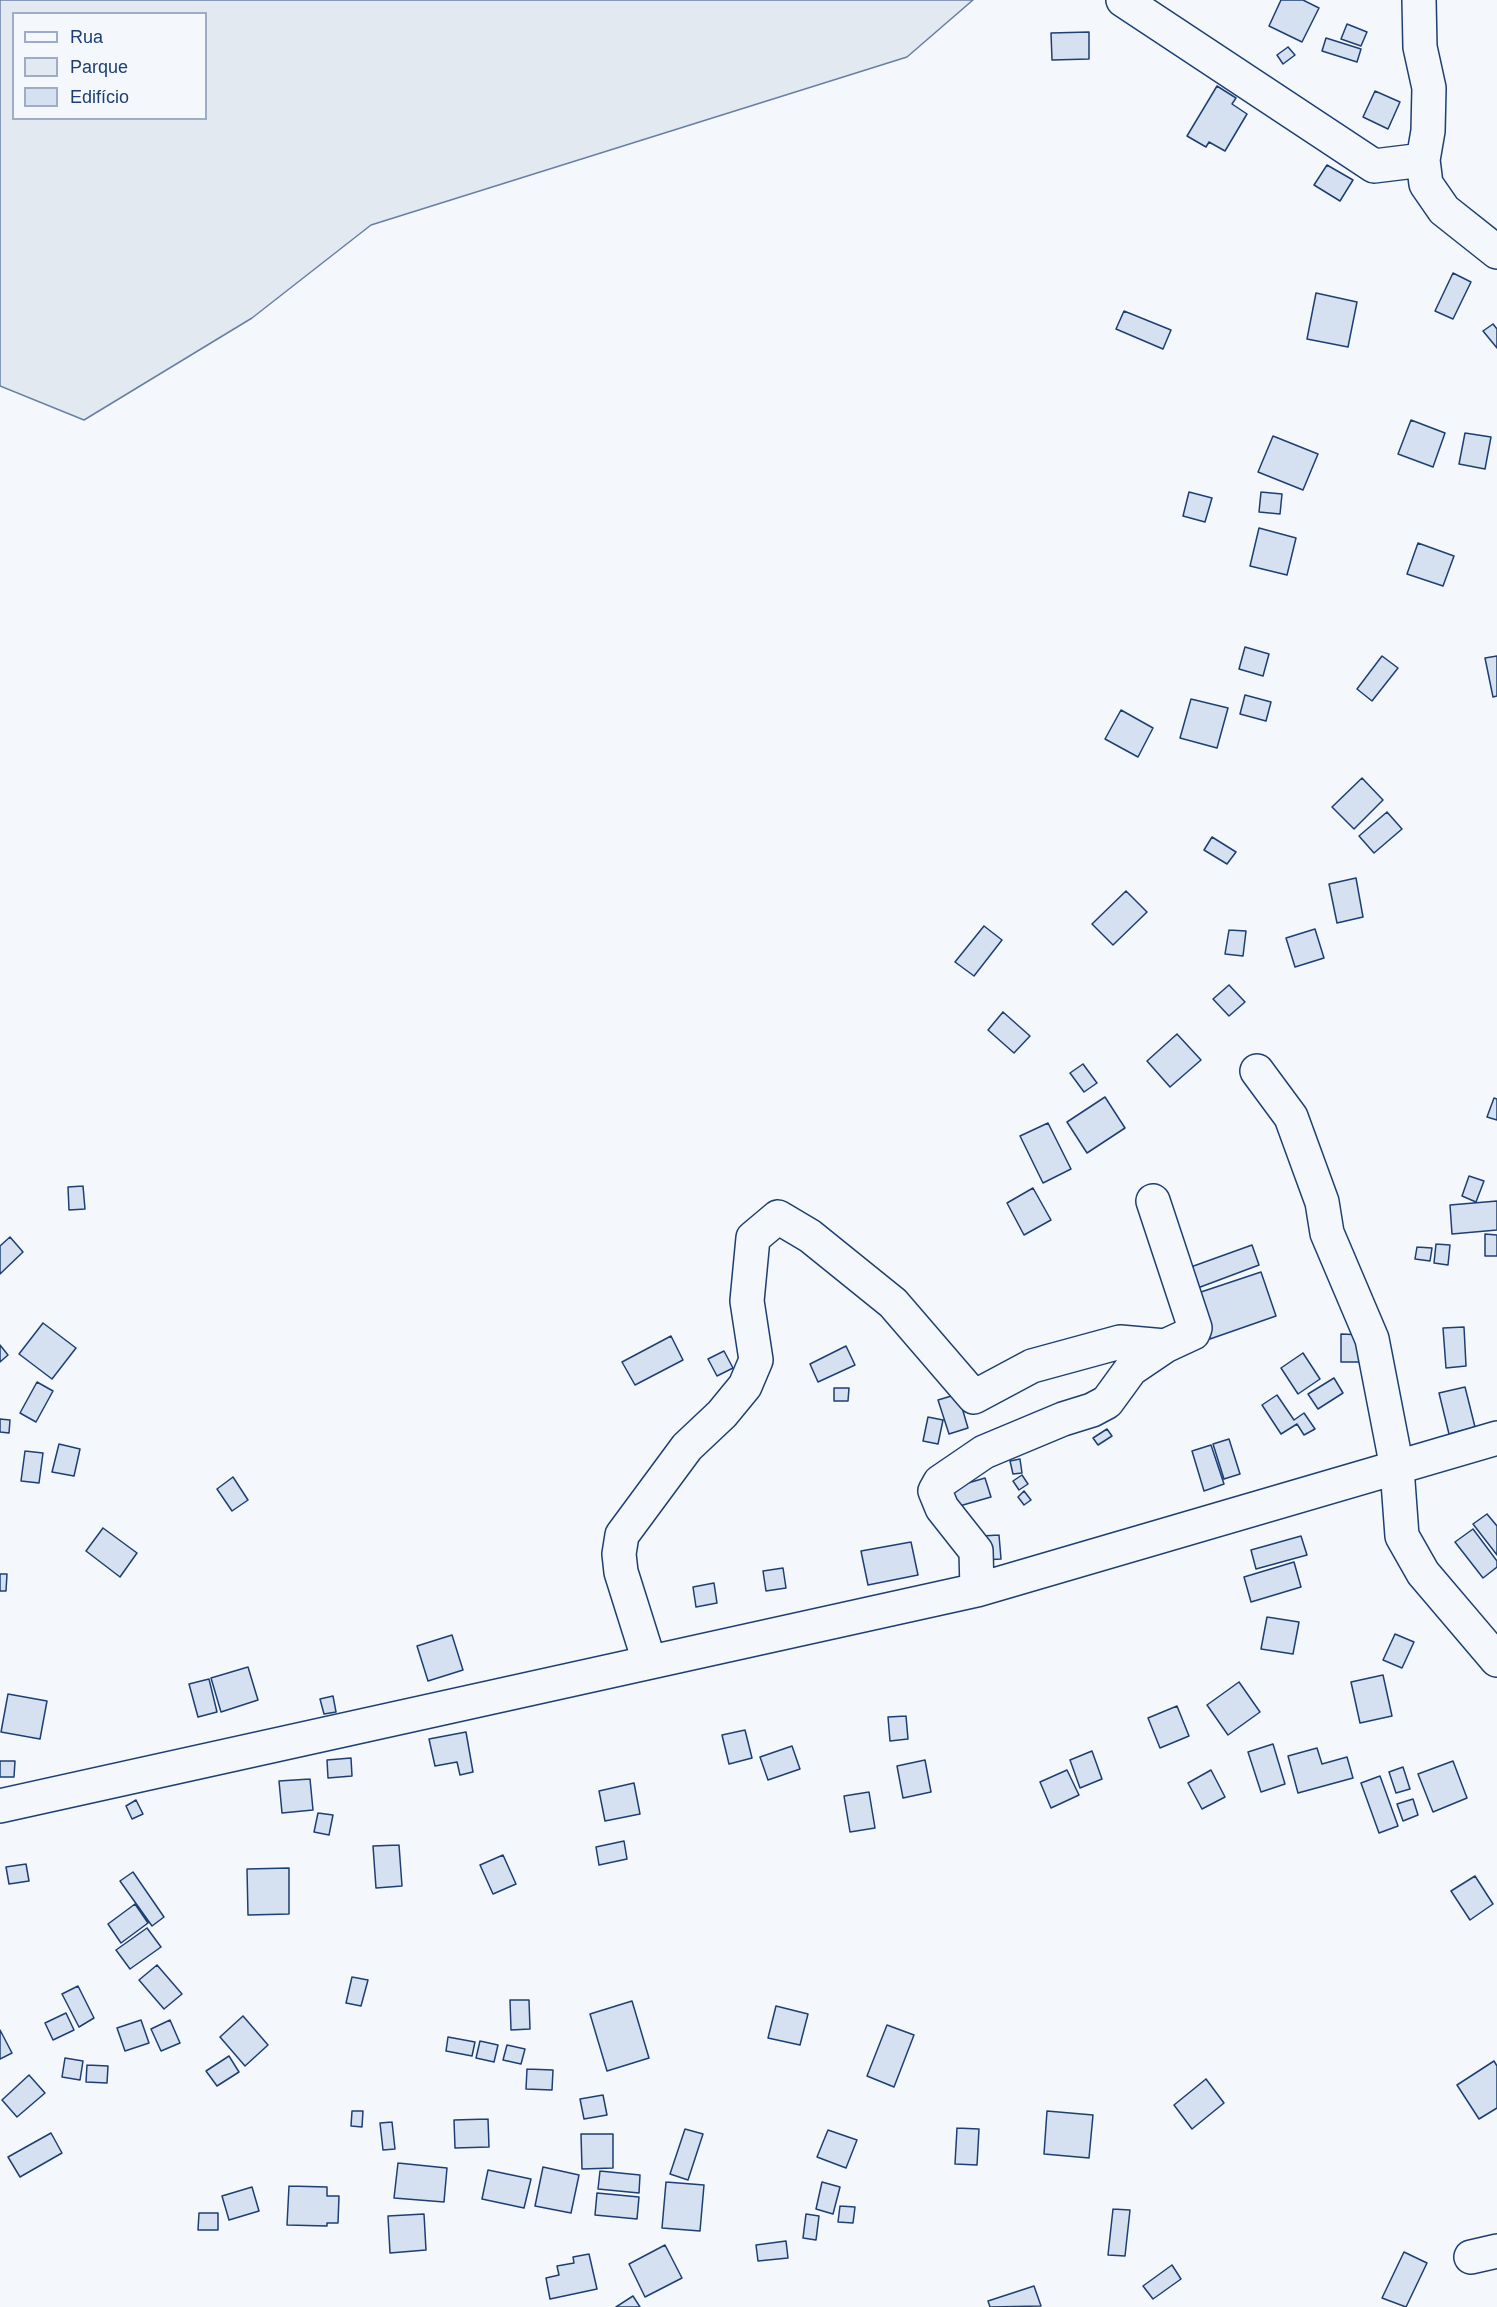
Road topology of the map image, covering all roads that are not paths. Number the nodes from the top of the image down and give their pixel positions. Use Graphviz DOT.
graph roads {
  1 [pos="1123,0"];
  2 [pos="1419,0"];
  3 [pos="1423,160"];
  4 [pos="1497,252"];
  5 [pos="1257,1071"];
  6 [pos="1153,1201"];
  7 [pos="1165,1346"];
  8 [pos="1497,1438"];
  9 [pos="1397,1468"];
  10 [pos="977,1590"];
  11 [pos="649,1660"];
  12 [pos="1497,1660"];
  13 [pos="0,1806"];
  1 -- 3 [label="street"];
  2 -- 3 [label="street"];
  3 -- 4 [label="street"];
  5 -- 9 [label="street"];
  6 -- 7 [label="street"];
  7 -- 10 [label="street"];
  7 -- 11 [label="street"];
  8 -- 9 [label="street"];
  9 -- 10 [label="street"];
  9 -- 12 [label="street"];
  10 -- 11 [label="street"];
  11 -- 13 [label="street"];
}
